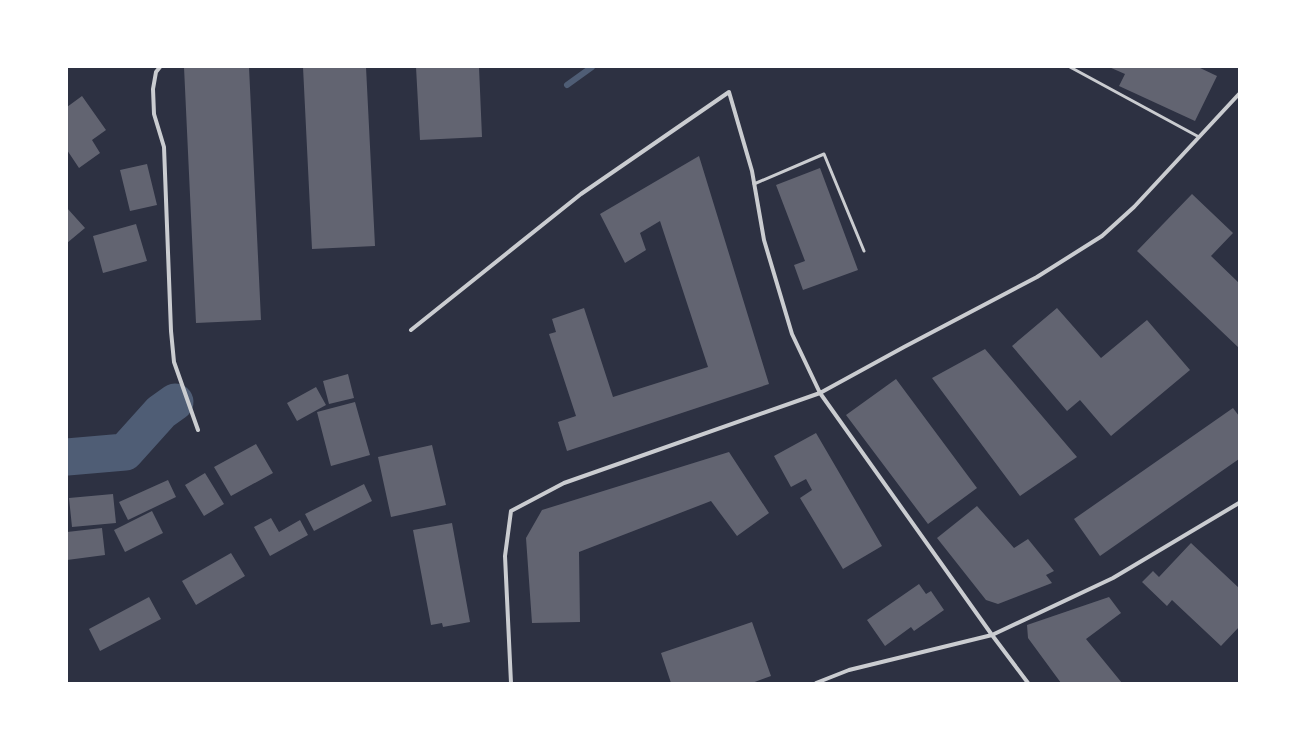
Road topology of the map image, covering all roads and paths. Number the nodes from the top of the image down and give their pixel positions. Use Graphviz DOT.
graph roads {
  1 [pos="160,67"];
  2 [pos="1070,67"];
  3 [pos="1239,94"];
  4 [pos="1199,137"];
  5 [pos="754,184"];
  6 [pos="864,251"];
  7 [pos="411,330"];
  8 [pos="820,393"];
  9 [pos="198,430"];
  10 [pos="1239,503"];
  11 [pos="992,634"];
  12 [pos="511,683"];
  13 [pos="816,683"];
  14 [pos="1028,683"];
  1 -- 9 [label="street"];
  2 -- 4 [label="lane"];
  3 -- 4 [label="street"];
  4 -- 8 [label="street"];
  5 -- 6 [label="lane"];
  5 -- 7 [label="street"];
  5 -- 8 [label="street"];
  8 -- 11 [label="street"];
  8 -- 12 [label="street"];
  10 -- 11 [label="street"];
  11 -- 13 [label="street"];
  11 -- 14 [label="street"];
}
